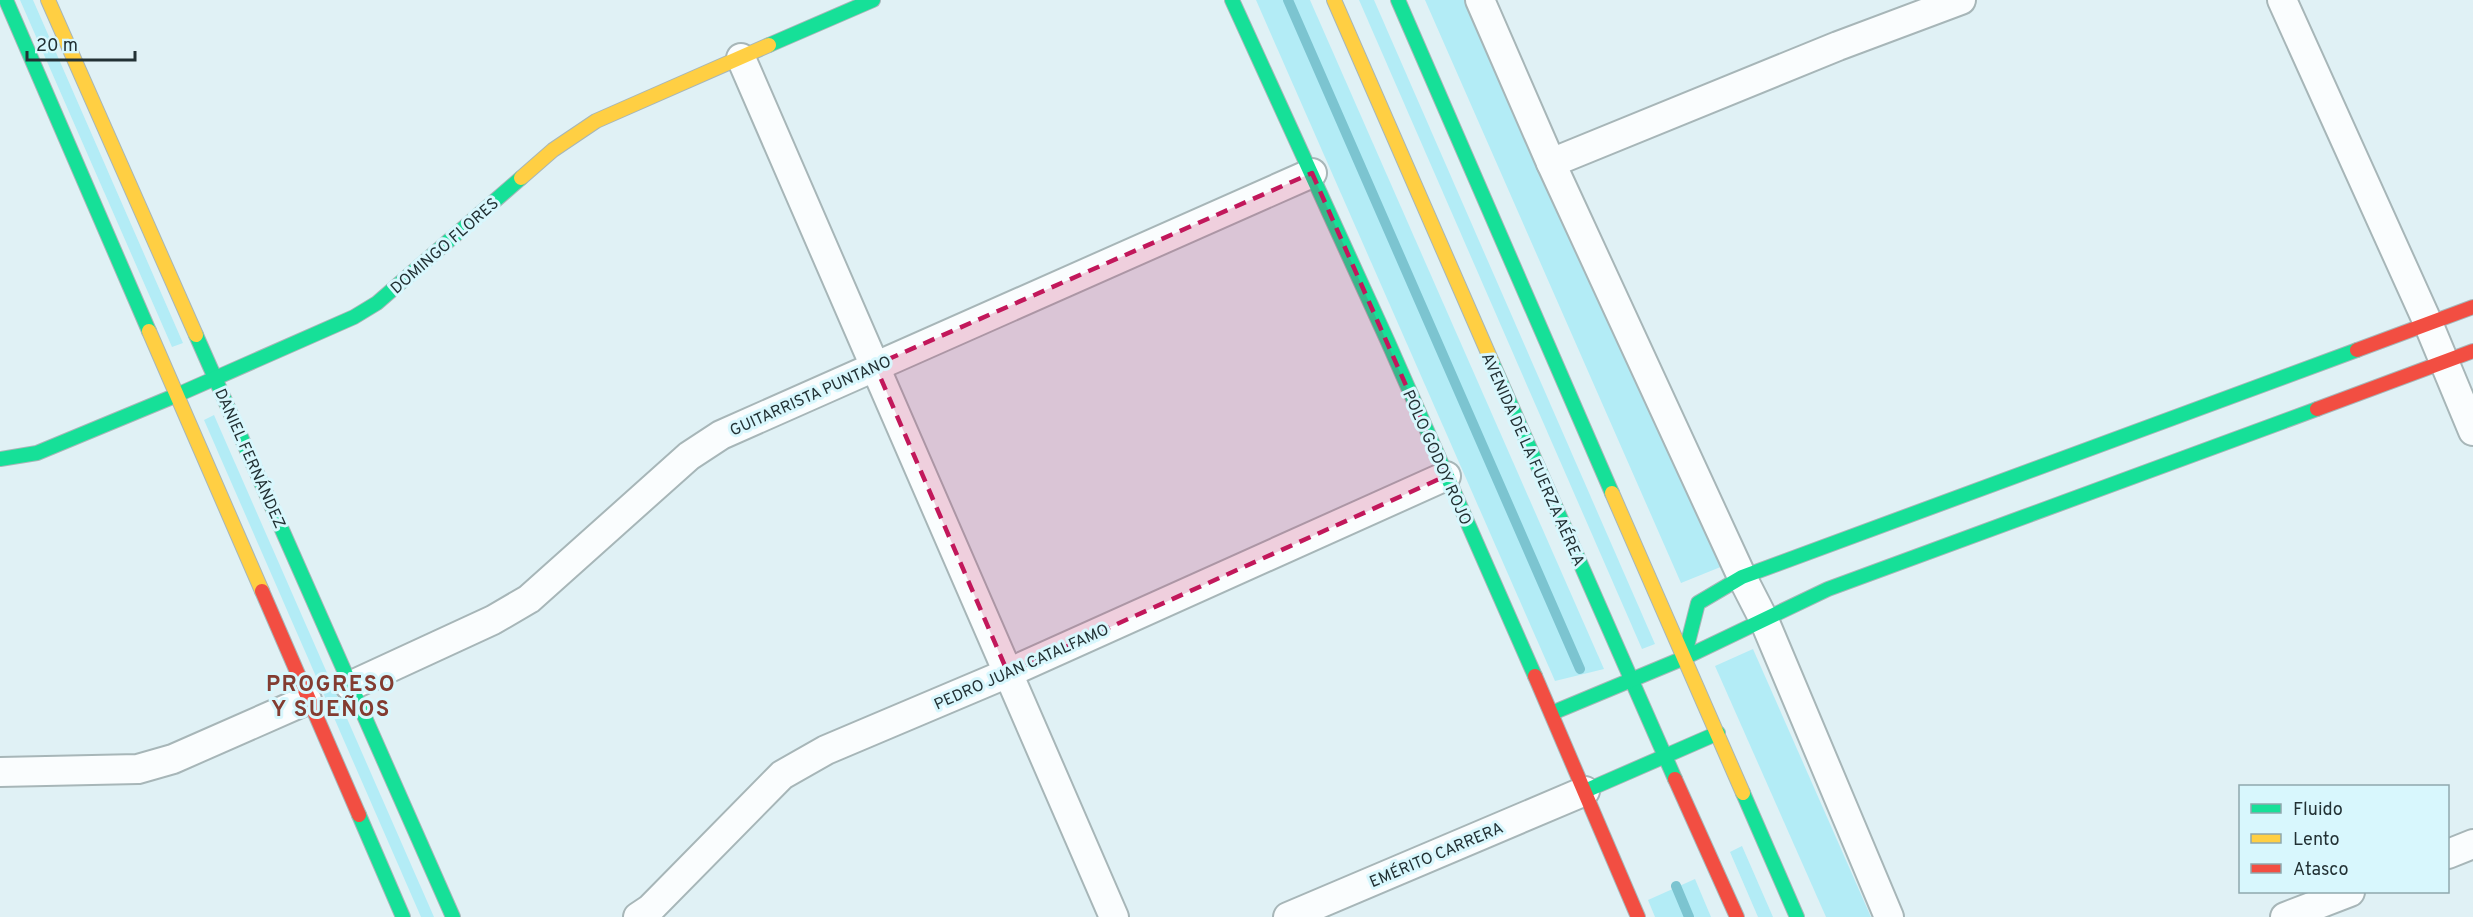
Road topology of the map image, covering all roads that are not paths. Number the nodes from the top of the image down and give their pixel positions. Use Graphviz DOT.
graph roads {
  1 [pos="6,0"];
  2 [pos="48,0"];
  3 [pos="873,0"];
  4 [pos="1232,0"];
  5 [pos="1334,0"];
  6 [pos="1398,0"];
  7 [pos="1480,0"];
  8 [pos="1961,0"];
  9 [pos="2282,0"];
  10 [pos="741,58"];
  11 [pos="1551,163"];
  12 [pos="1312,173"];
  13 [pos="2473,307"];
  14 [pos="2428,323"];
  15 [pos="2473,351"];
  16 [pos="2444,362"];
  17 [pos="875,365"];
  18 [pos="216,379"];
  19 [pos="177,395"];
  20 [pos="2473,431"];
  21 [pos="0,459"];
  22 [pos="1446,476"];
  23 [pos="1742,577"];
  24 [pos="1764,620"];
  25 [pos="1684,658"];
  26 [pos="1008,673"];
  27 [pos="1630,680"];
  28 [pos="350,686"];
  29 [pos="307,700"];
  30 [pos="1552,713"];
  31 [pos="1718,733"];
  32 [pos="1666,757"];
  33 [pos="0,772"];
  34 [pos="1585,791"];
  35 [pos="2473,844"];
  36 [pos="2449,854"];
  37 [pos="2345,893"];
  38 [pos="403,917"];
  39 [pos="453,917"];
  40 [pos="638,917"];
  41 [pos="1114,917"];
  42 [pos="1288,917"];
  43 [pos="1638,917"];
  44 [pos="1737,917"];
  45 [pos="1797,917"];
  46 [pos="1888,917"];
  47 [pos="2285,917"];
  1 -- 19 [label="street"];
  2 -- 18 [label="street, DANIEL FERNÁNDEZ"];
  3 -- 10 [label="street, DOMINGO FLORES"];
  4 -- 12 [label="street, POLO GODOY ROJO"];
  5 -- 27 [label="street, AVENIDA DE LA FUERZA AÉREA"];
  6 -- 25 [label="street"];
  7 -- 11 [label="street"];
  8 -- 11 [label="street"];
  9 -- 14 [label="street"];
  10 -- 17 [label="street"];
  10 -- 18 [label="street, DOMINGO FLORES"];
  11 -- 23 [label="street"];
  12 -- 17 [label="street, GUITARRISTA PUNTANO"];
  12 -- 22 [label="street, POLO GODOY ROJO"];
  13 -- 14 [label="street"];
  14 -- 16 [label="street"];
  14 -- 23 [label="street"];
  15 -- 16 [label="street"];
  16 -- 20 [label="street"];
  16 -- 24 [label="street"];
  17 -- 26 [label="street"];
  17 -- 28 [label="street, GUITARRISTA PUNTANO"];
  18 -- 19 [label="street, DOMINGO FLORES"];
  18 -- 28 [label="street, DANIEL FERNÁNDEZ"];
  19 -- 21 [label="street, DOMINGO FLORES"];
  19 -- 29 [label="street"];
  22 -- 26 [label="street, PEDRO JUAN CATALFAMO"];
  22 -- 30 [label="street, POLO GODOY ROJO"];
  23 -- 24 [label="street"];
  23 -- 25 [label="street"];
  24 -- 25 [label="street"];
  24 -- 46 [label="street"];
  25 -- 27 [label="street"];
  25 -- 31 [label="street"];
  26 -- 40 [label="street, PEDRO JUAN CATALFAMO"];
  26 -- 41 [label="street"];
  27 -- 30 [label="street"];
  27 -- 32 [label="street, AVENIDA DE LA FUERZA AÉREA"];
  28 -- 39 [label="street, DANIEL FERNÁNDEZ"];
  29 -- 33 [label="street"];
  29 -- 38 [label="street"];
  30 -- 34 [label="street, POLO GODOY ROJO"];
  31 -- 32 [label="street"];
  31 -- 45 [label="street"];
  32 -- 34 [label="street"];
  32 -- 44 [label="street, AVENIDA DE LA FUERZA AÉREA"];
  34 -- 42 [label="street, EMÉRITO CARRERA"];
  34 -- 43 [label="street, POLO GODOY ROJO"];
  35 -- 36 [label="street"];
  37 -- 47 [label="street"];
}
